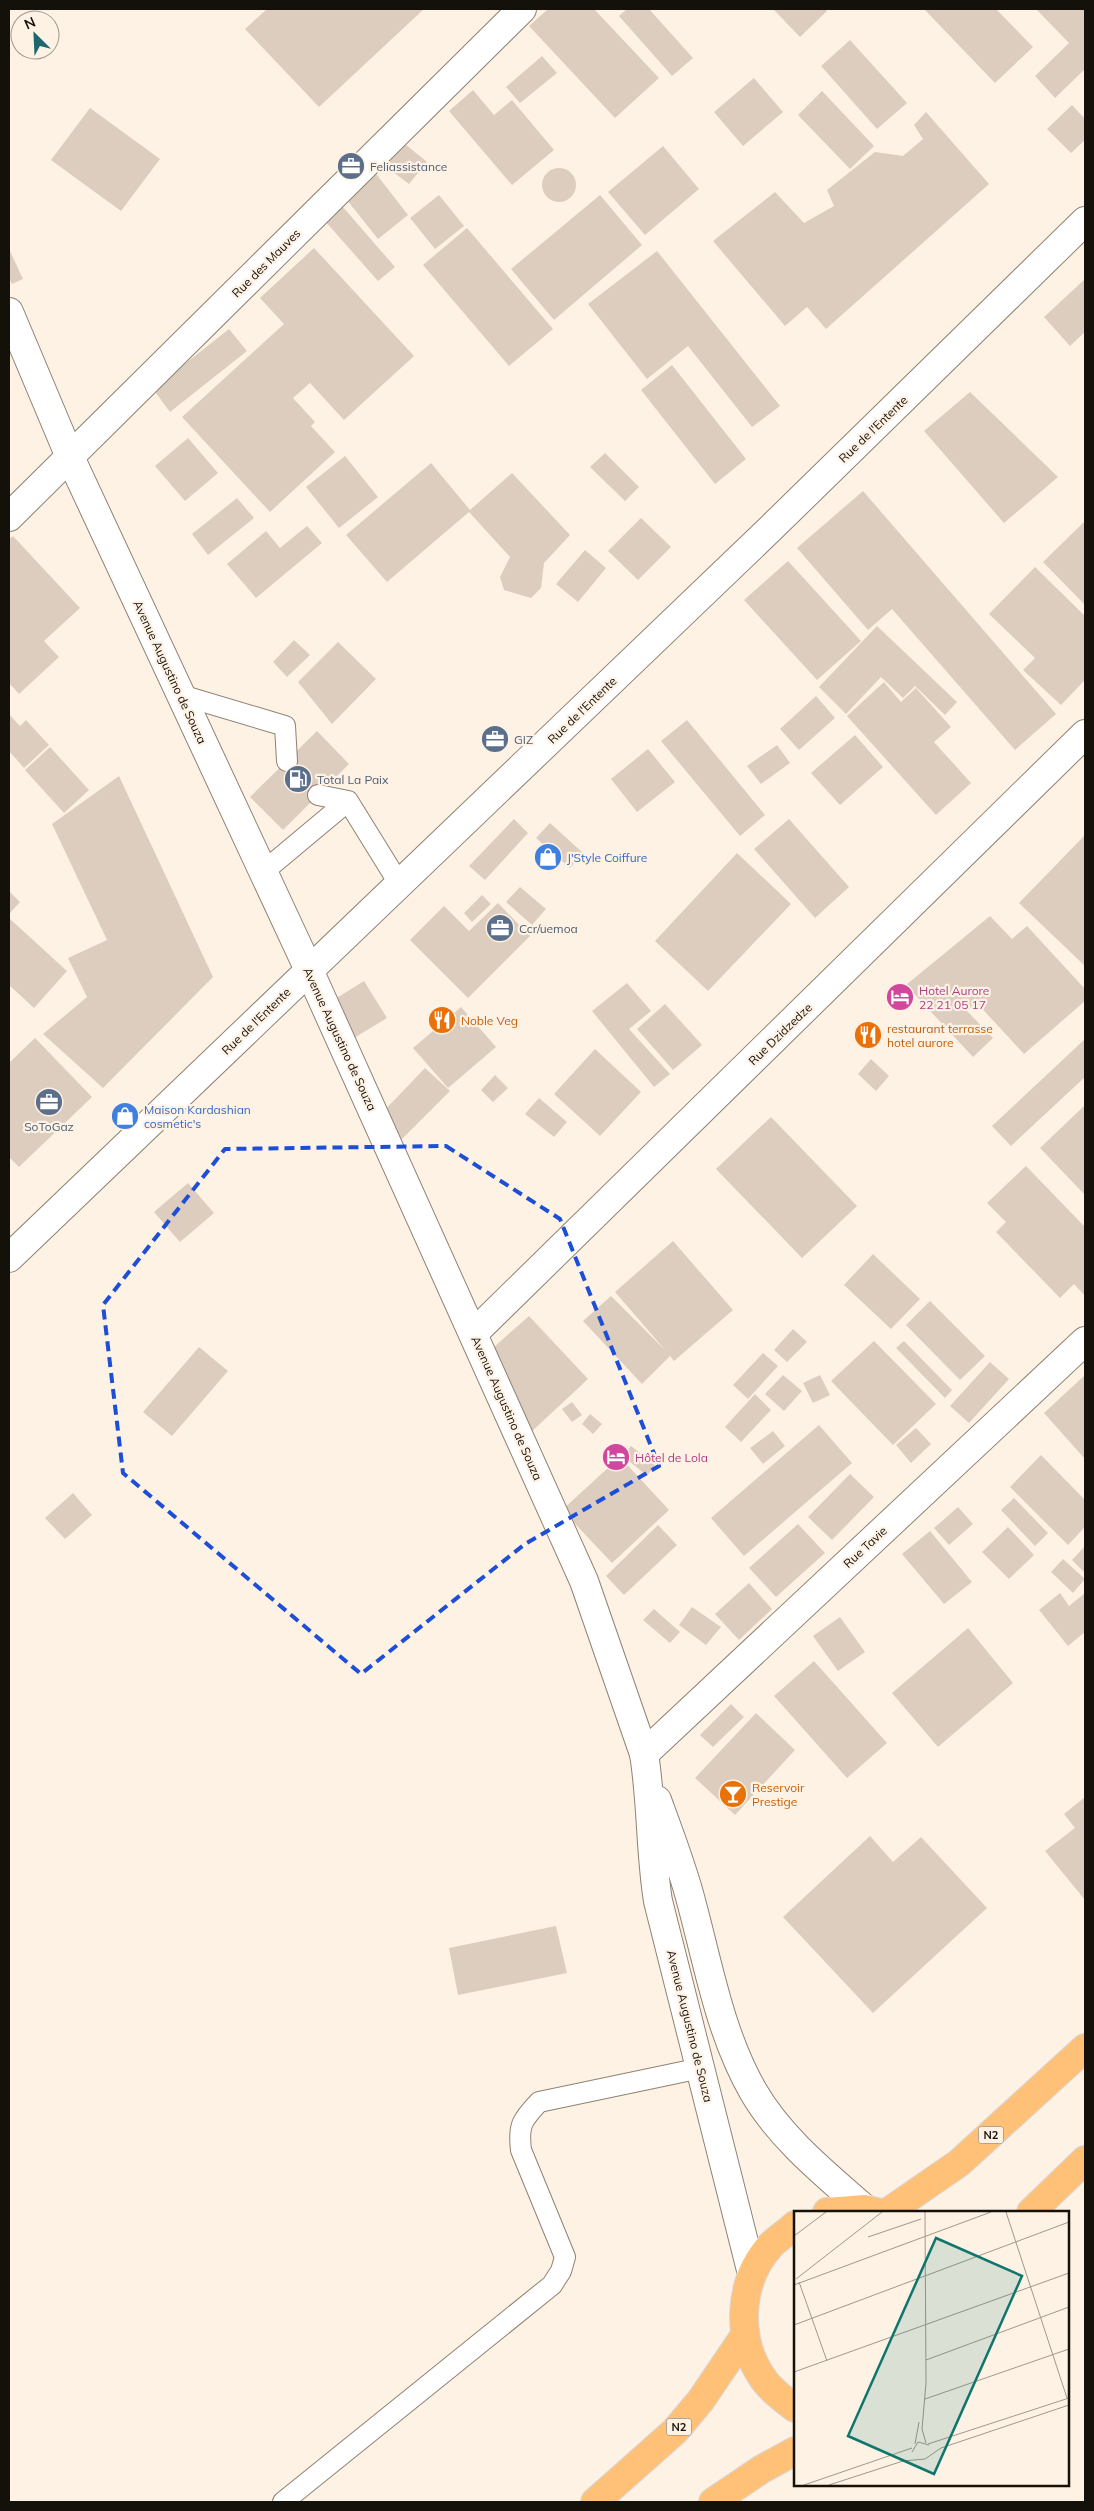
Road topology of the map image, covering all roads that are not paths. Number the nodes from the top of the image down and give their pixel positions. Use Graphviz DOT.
graph roads {
  1 [pos="522,9"];
  2 [pos="1085,221"];
  3 [pos="9,312"];
  4 [pos="70,457"];
  5 [pos="9,517"];
  6 [pos="181,695"];
  7 [pos="1085,734"];
  8 [pos="287,761"];
  9 [pos="318,795"];
  10 [pos="348,801"];
  11 [pos="263,872"];
  12 [pos="400,885"];
  13 [pos="309,970"];
  14 [pos="9,1258"];
  15 [pos="474,1333"];
  16 [pos="1085,1341"];
  17 [pos="646,1765"];
  18 [pos="1085,2048"];
  19 [pos="701,2068"];
  20 [pos="1085,2160"];
  21 [pos="877,2211"];
  22 [pos="1031,2211"];
  23 [pos="794,2226"];
  24 [pos="752,2274"];
  25 [pos="745,2335"];
  26 [pos="794,2407"];
  27 [pos="794,2452"];
  28 [pos="283,2502"];
  29 [pos="595,2502"];
  30 [pos="713,2502"];
  1 -- 4 [label="street, Rue des Mauves"];
  2 -- 12 [label="street, Rue de l'Entente"];
  3 -- 4 [label="street, Avenue Augustino de Souza"];
  4 -- 5 [label="street, Rue des Mauves"];
  4 -- 6 [label="street, Avenue Augustino de Souza"];
  6 -- 8 [label="lane"];
  6 -- 11 [label="street, Avenue Augustino de Souza"];
  7 -- 15 [label="street, Rue Dzidzedze"];
  9 -- 10 [label="lane"];
  10 -- 11 [label="lane"];
  10 -- 12 [label="lane"];
  11 -- 13 [label="street, Avenue Augustino de Souza"];
  12 -- 13 [label="street, Rue de l'Entente"];
  13 -- 14 [label="street, Rue de l'Entente"];
  13 -- 15 [label="street, Avenue Augustino de Souza"];
  15 -- 17 [label="street, Avenue Augustino de Souza"];
  16 -- 17 [label="street, Rue Tavie"];
  17 -- 19 [label="street, Avenue Augustino de Souza"];
  17 -- 21 [label="street, Avenue Augustino de Souza"];
  18 -- 21 [label="highway, N2"];
  19 -- 24 [label="street, Avenue Augustino de Souza"];
  19 -- 28 [label="lane"];
  20 -- 22 [label="highway"];
  23 -- 24 [label="highway"];
  24 -- 25 [label="highway"];
  25 -- 26 [label="highway"];
  25 -- 29 [label="highway, N2"];
  27 -- 30 [label="highway"];
}
